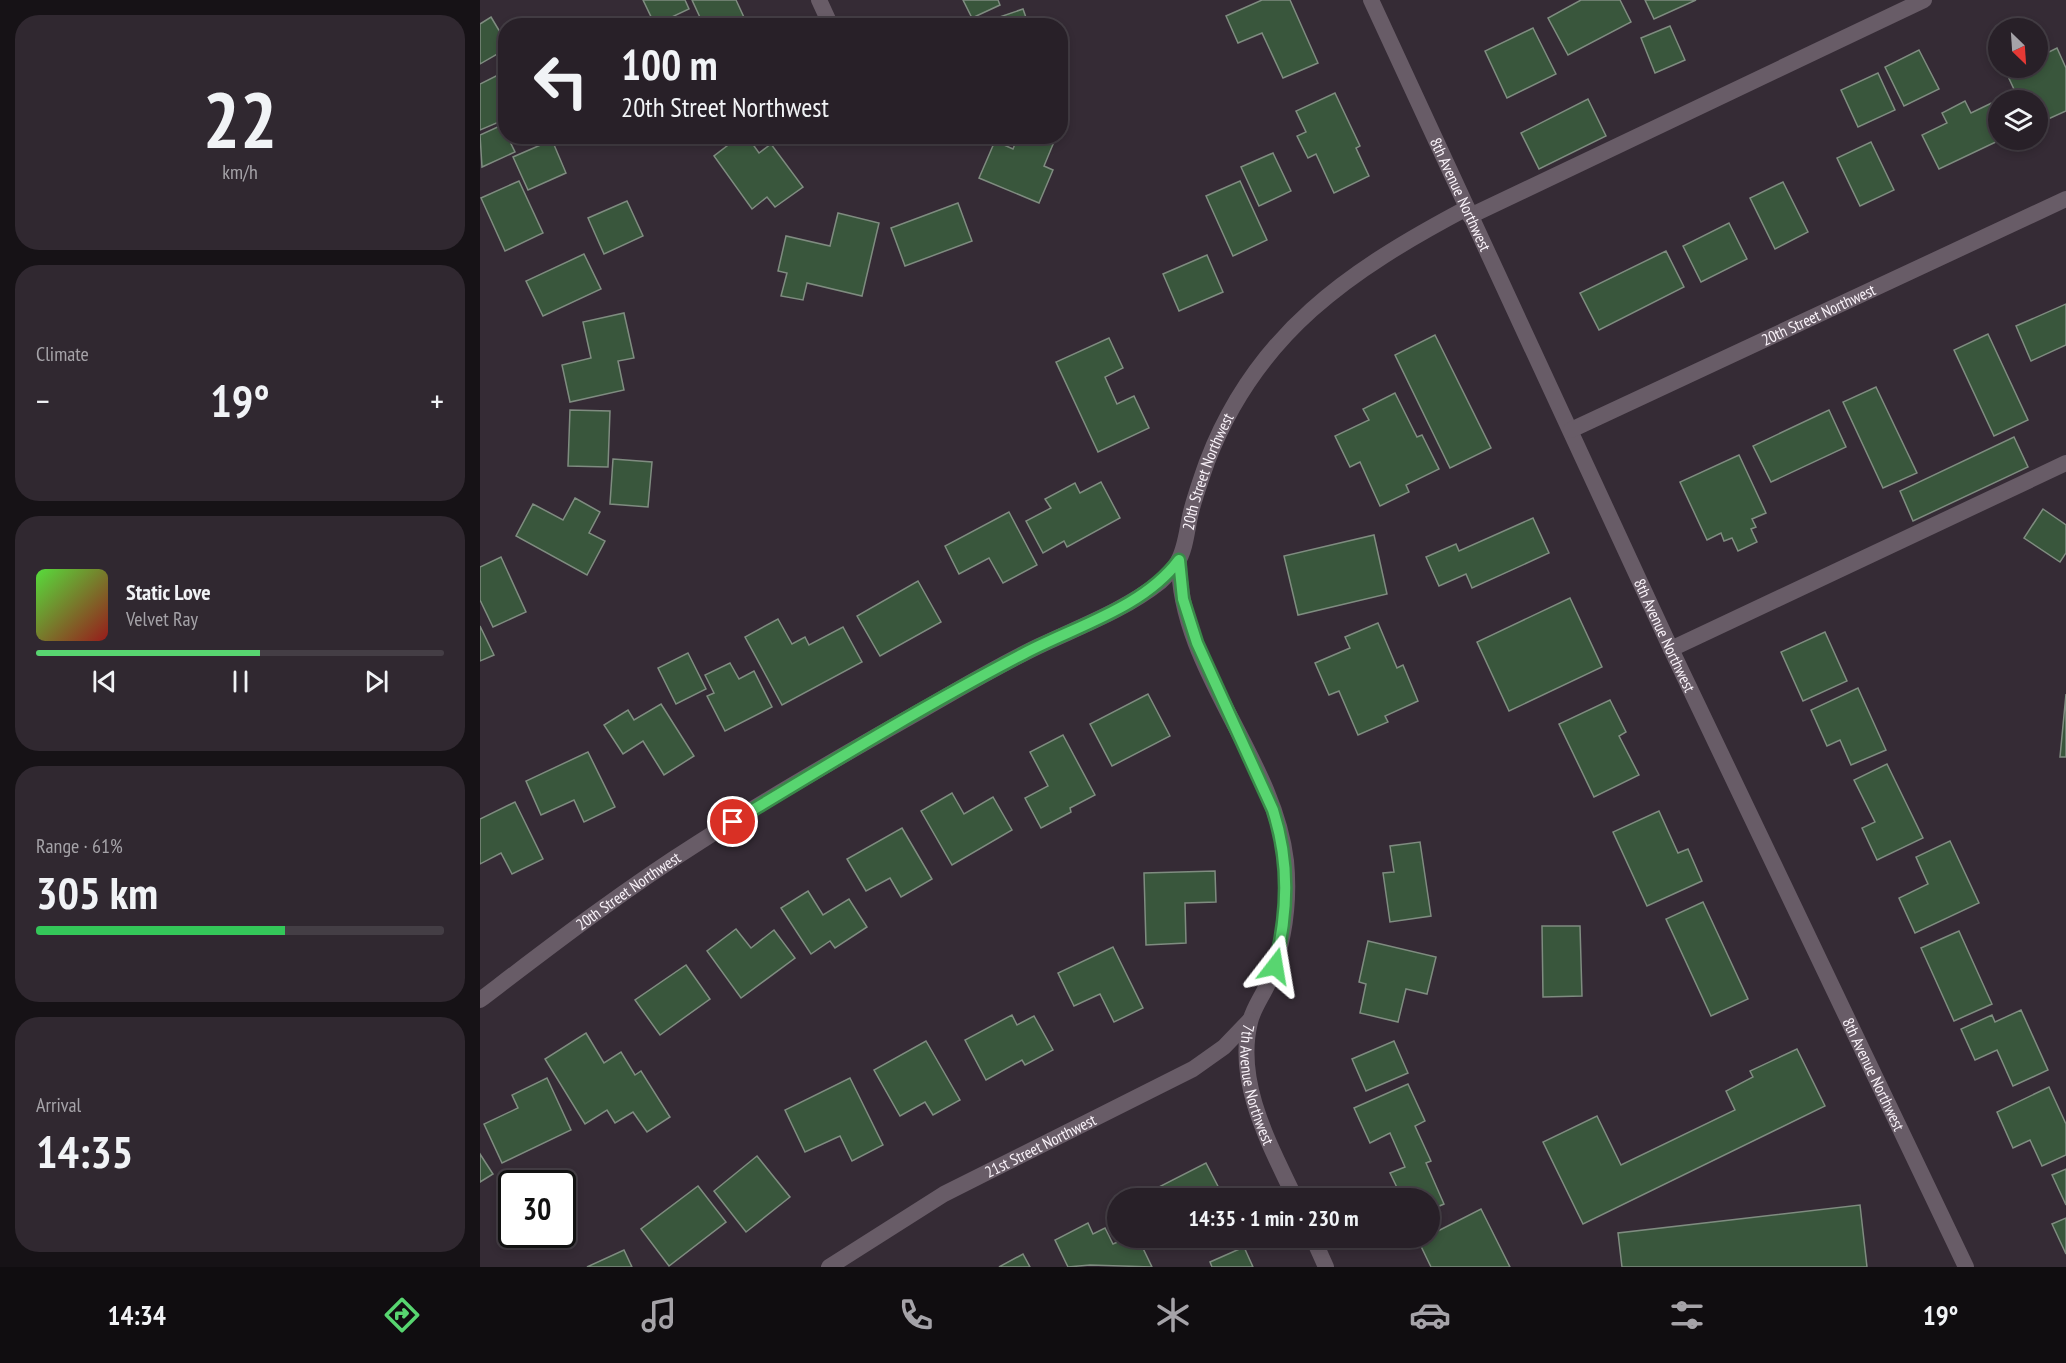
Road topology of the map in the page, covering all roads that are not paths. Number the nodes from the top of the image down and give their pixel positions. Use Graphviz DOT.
graph roads {
  1 [pos="819,0"];
  2 [pos="1371,0"];
  3 [pos="1924,0"];
  4 [pos="827,18"];
  5 [pos="2066,199"];
  6 [pos="1468,212"];
  7 [pos="1571,430"];
  8 [pos="2066,463"];
  9 [pos="1179,560"];
  10 [pos="1671,649"];
  11 [pos="480,1000"];
  12 [pos="1250,1020"];
  13 [pos="1290,1188"];
  14 [pos="1317,1248"];
  15 [pos="829,1267"];
  16 [pos="1326,1267"];
  17 [pos="1966,1267"];
  1 -- 4 [label="street"];
  2 -- 6 [label="street, 8th Avenue Northwest"];
  3 -- 6 [label="street, 20th Street Northwest"];
  5 -- 7 [label="street, 20th Street Northwest"];
  6 -- 7 [label="street, 8th Avenue Northwest"];
  6 -- 9 [label="street, 20th Street Northwest"];
  7 -- 10 [label="street, 8th Avenue Northwest"];
  8 -- 10 [label="street"];
  9 -- 11 [label="street, 20th Street Northwest"];
  9 -- 12 [label="street, 7th Avenue Northwest"];
  10 -- 17 [label="street, 8th Avenue Northwest"];
  12 -- 13 [label="street, 7th Avenue Northwest"];
  12 -- 15 [label="street, 21st Street Northwest"];
  14 -- 16 [label="street"];
}
